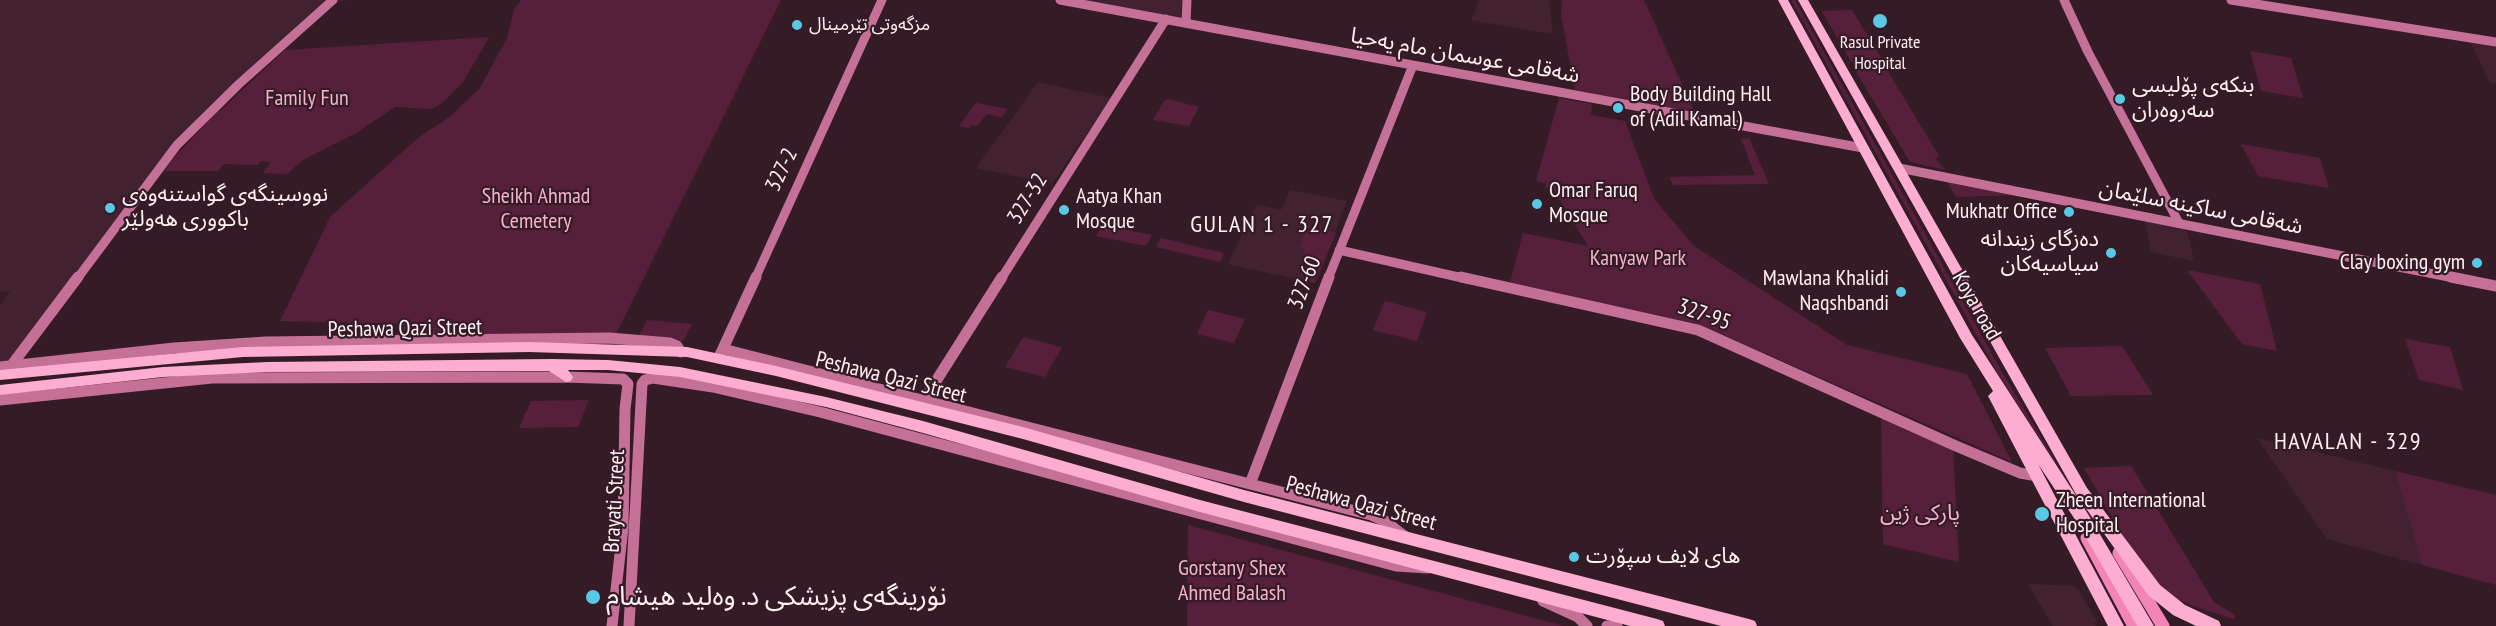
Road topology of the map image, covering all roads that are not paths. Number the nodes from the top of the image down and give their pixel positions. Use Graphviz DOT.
graph roads {
  1 [pos="333,0"];
  2 [pos="882,0"];
  3 [pos="1060,0"];
  4 [pos="1187,0"];
  5 [pos="1783,0"];
  6 [pos="1803,0"];
  7 [pos="2064,0"];
  8 [pos="2232,0"];
  9 [pos="1166,20"];
  10 [pos="1186,23"];
  11 [pos="2496,42"];
  12 [pos="1413,65"];
  13 [pos="1863,148"];
  14 [pos="1899,168"];
  15 [pos="2179,223"];
  16 [pos="1339,250"];
  17 [pos="2496,286"];
  18 [pos="1967,338"];
  19 [pos="530,343"];
  20 [pos="280,347"];
  21 [pos="483,349"];
  22 [pos="416,350"];
  23 [pos="720,354"];
  24 [pos="551,364"];
  25 [pos="438,366"];
  26 [pos="362,367"];
  27 [pos="677,376"];
  28 [pos="566,377"];
  29 [pos="849,380"];
  30 [pos="2,384"];
  31 [pos="830,384"];
  32 [pos="924,400"];
  33 [pos="981,419"];
  34 [pos="638,470"];
  35 [pos="625,474"];
  36 [pos="2038,476"];
  37 [pos="1097,481"];
  38 [pos="2062,489"];
  39 [pos="1246,490"];
  40 [pos="2082,492"];
  41 [pos="1200,506"];
  42 [pos="1338,520"];
  43 [pos="1283,527"];
  44 [pos="1407,538"];
  45 [pos="1439,568"];
  46 [pos="1513,587"];
  47 [pos="612,626"];
  48 [pos="629,626"];
  49 [pos="1587,626"];
  50 [pos="1607,626"];
  51 [pos="1617,626"];
  52 [pos="1657,626"];
  53 [pos="1749,626"];
  54 [pos="2116,626"];
  55 [pos="2134,626"];
  56 [pos="2146,626"];
  57 [pos="2163,626"];
  58 [pos="2213,626"];
  1 -- 30 [label="street"];
  2 -- 23 [label="street, 327-2"];
  3 -- 9 [label="street, شەقامی عوسمان مام یەحیا"];
  4 -- 10 [label="street"];
  5 -- 13 [label="highway, Koya road"];
  6 -- 14 [label="highway, Koya road"];
  7 -- 15 [label="street"];
  8 -- 11 [label="street"];
  9 -- 10 [label="street, شەقامی عوسمان مام یەحیا"];
  9 -- 32 [label="street, 327-32"];
  10 -- 12 [label="street, شەقامی عوسمان مام یەحیا"];
  12 -- 13 [label="street, شەقامی عوسمان مام یەحیا"];
  12 -- 16 [label="street, 327-60"];
  13 -- 18 [label="highway, Koya road"];
  14 -- 15 [label="street, شەقامی ساکینە سلێمان"];
  14 -- 40 [label="highway, Koya road"];
  15 -- 17 [label="street, شەقامی ساکینە سلێمان"];
  16 -- 36 [label="street, 327-95"];
  16 -- 39 [label="street, 327-60"];
  18 -- 36 [label="highway"];
  18 -- 38 [label="highway, Koya road"];
  19 -- 20 [label="street"];
  19 -- 21 [label="highway, Peshawa Qazi Street"];
  19 -- 23 [label="highway, Peshawa Qazi Street"];
  20 -- 22 [label="highway, Peshawa Qazi Street"];
  20 -- 30 [label="highway, Peshawa Qazi Street"];
  21 -- 22 [label="highway, Peshawa Qazi Street"];
  21 -- 25 [label="highway"];
  22 -- 26 [label="highway"];
  23 -- 29 [label="street"];
  23 -- 31 [label="highway, Peshawa Qazi Street"];
  24 -- 25 [label="highway, Peshawa Qazi Street"];
  24 -- 27 [label="highway, Peshawa Qazi Street"];
  24 -- 28 [label="highway"];
  25 -- 26 [label="highway, Peshawa Qazi Street"];
  26 -- 30 [label="highway, Peshawa Qazi Street"];
  27 -- 34 [label="street, Brayati Street"];
  27 -- 37 [label="highway, Peshawa Qazi Street"];
  28 -- 30 [label="street"];
  28 -- 35 [label="street, Brayati Street"];
  29 -- 31 [label="highway"];
  29 -- 32 [label="street"];
  31 -- 33 [label="highway, Peshawa Qazi Street"];
  32 -- 33 [label="street"];
  33 -- 39 [label="highway, Peshawa Qazi Street"];
  34 -- 35 [label="street"];
  34 -- 48 [label="street, Brayati Street"];
  35 -- 47 [label="street, Brayati Street"];
  36 -- 54 [label="highway"];
  37 -- 41 [label="highway, Peshawa Qazi Street"];
  37 -- 45 [label="street"];
  38 -- 55 [label="main road"];
  38 -- 56 [label="highway, Koya road"];
  39 -- 41 [label="highway"];
  39 -- 42 [label="highway, Peshawa Qazi Street"];
  39 -- 44 [label="street"];
  40 -- 57 [label="main road, Koya road"];
  40 -- 58 [label="highway"];
  41 -- 43 [label="highway, Peshawa Qazi Street"];
  42 -- 43 [label="highway"];
  42 -- 44 [label="highway, Peshawa Qazi Street"];
  43 -- 45 [label="highway, Peshawa Qazi Street"];
  44 -- 53 [label="highway, Peshawa Qazi Street"];
  45 -- 46 [label="highway, Peshawa Qazi Street"];
  46 -- 49 [label="street"];
  46 -- 52 [label="highway, Peshawa Qazi Street"];
  50 -- 51 [label="street"];
}
